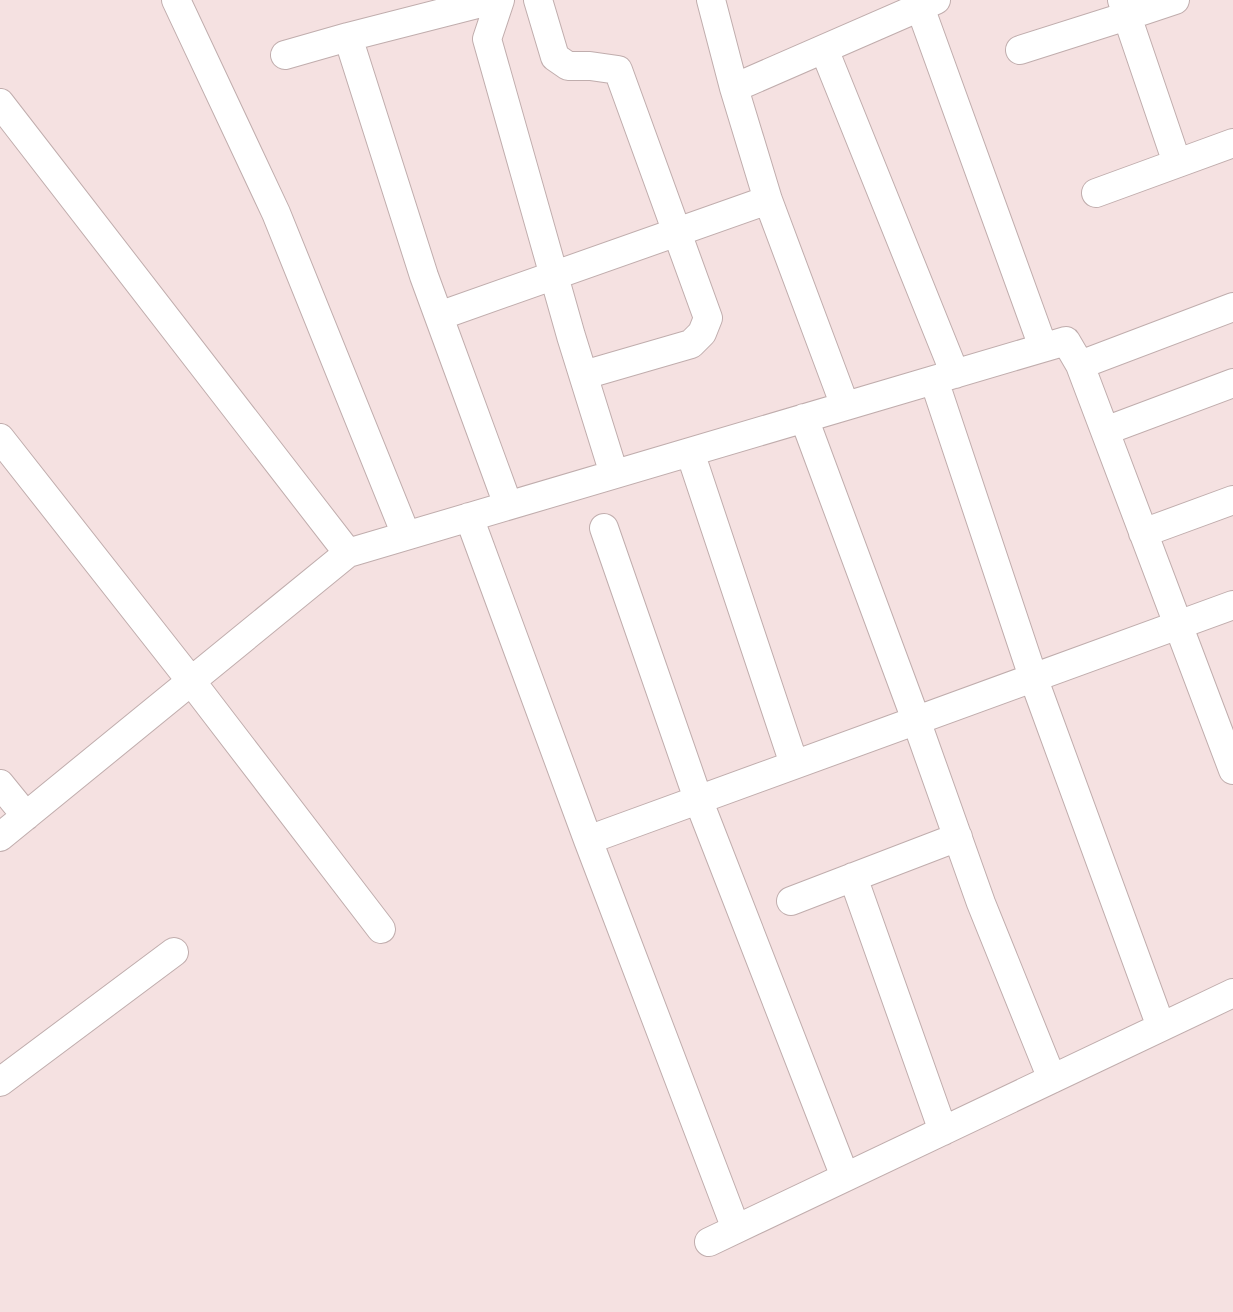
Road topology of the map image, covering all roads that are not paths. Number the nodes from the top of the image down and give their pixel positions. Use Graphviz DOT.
graph roads {
  1 [pos="176,0"];
  2 [pos="492,0"];
  3 [pos="500,0"];
  4 [pos="538,0"];
  5 [pos="711,0"];
  6 [pos="1175,0"];
  7 [pos="928,3"];
  8 [pos="1124,8"];
  9 [pos="348,37"];
  10 [pos="824,49"];
  11 [pos="1020,50"];
  12 [pos="285,55"];
  13 [pos="734,88"];
  14 [pos="0,103"];
  15 [pos="1233,142"];
  16 [pos="1177,164"];
  17 [pos="1096,193"];
  18 [pos="768,200"];
  19 [pos="676,232"];
  20 [pos="555,275"];
  21 [pos="1233,307"];
  22 [pos="439,316"];
  23 [pos="1043,347"];
  24 [pos="1080,365"];
  25 [pos="584,375"];
  26 [pos="944,377"];
  27 [pos="1233,383"];
  28 [pos="845,406"];
  29 [pos="804,418"];
  30 [pos="1105,431"];
  31 [pos="0,438"];
  32 [pos="690,452"];
  33 [pos="614,474"];
  34 [pos="1233,500"];
  35 [pos="508,505"];
  36 [pos="469,517"];
  37 [pos="604,528"];
  38 [pos="1143,533"];
  39 [pos="406,535"];
  40 [pos="348,553"];
  41 [pos="1233,605"];
  42 [pos="1178,625"];
  43 [pos="1033,678"];
  44 [pos="191,681"];
  45 [pos="916,720"];
  46 [pos="1227,739"];
  47 [pos="794,764"];
  48 [pos="1233,770"];
  49 [pos="0,784"];
  50 [pos="698,799"];
  51 [pos="26,816"];
  52 [pos="0,837"];
  53 [pos="958,837"];
  54 [pos="588,840"];
  55 [pos="853,877"];
  56 [pos="791,901"];
  57 [pos="381,929"];
  58 [pos="174,952"];
  59 [pos="1233,993"];
  60 [pos="1161,1028"];
  61 [pos="1052,1079"];
  62 [pos="0,1082"];
  63 [pos="943,1131"];
  64 [pos="845,1177"];
  65 [pos="736,1229"];
  66 [pos="709,1242"];
  1 -- 39 [label="street"];
  2 -- 9 [label="street"];
  3 -- 20 [label="street"];
  4 -- 19 [label="street"];
  5 -- 13 [label="street"];
  6 -- 8 [label="street"];
  7 -- 10 [label="street"];
  7 -- 23 [label="street"];
  8 -- 11 [label="street"];
  8 -- 16 [label="street"];
  9 -- 12 [label="street"];
  9 -- 22 [label="street"];
  10 -- 13 [label="street"];
  10 -- 26 [label="street"];
  13 -- 18 [label="street"];
  14 -- 40 [label="street"];
  15 -- 16 [label="street"];
  16 -- 17 [label="street"];
  18 -- 19 [label="street"];
  18 -- 28 [label="street"];
  19 -- 20 [label="street"];
  19 -- 25 [label="street"];
  20 -- 22 [label="street"];
  20 -- 25 [label="street"];
  21 -- 24 [label="street"];
  22 -- 35 [label="street"];
  23 -- 24 [label="street"];
  23 -- 26 [label="street"];
  24 -- 30 [label="street"];
  25 -- 33 [label="street"];
  26 -- 28 [label="street"];
  26 -- 43 [label="street"];
  27 -- 30 [label="street"];
  28 -- 29 [label="street"];
  29 -- 32 [label="street"];
  29 -- 45 [label="street"];
  30 -- 38 [label="street"];
  31 -- 44 [label="street"];
  32 -- 33 [label="street"];
  32 -- 47 [label="street"];
  33 -- 35 [label="street"];
  34 -- 38 [label="street"];
  35 -- 36 [label="street"];
  36 -- 39 [label="street"];
  36 -- 54 [label="street"];
  37 -- 50 [label="street"];
  38 -- 42 [label="street"];
  39 -- 40 [label="street"];
  40 -- 44 [label="street"];
  41 -- 42 [label="street"];
  42 -- 43 [label="street"];
  42 -- 46 [label="street"];
  43 -- 45 [label="street"];
  43 -- 60 [label="street"];
  44 -- 51 [label="street"];
  44 -- 57 [label="street"];
  45 -- 47 [label="street"];
  45 -- 53 [label="street"];
  46 -- 48 [label="street"];
  47 -- 50 [label="street"];
  49 -- 51 [label="street"];
  50 -- 54 [label="street"];
  50 -- 64 [label="street"];
  51 -- 52 [label="street"];
  53 -- 55 [label="street"];
  53 -- 61 [label="street"];
  54 -- 65 [label="street"];
  55 -- 56 [label="street"];
  55 -- 63 [label="street"];
  58 -- 62 [label="street"];
  59 -- 60 [label="street"];
  60 -- 61 [label="street"];
  61 -- 63 [label="street"];
  63 -- 64 [label="street"];
  64 -- 65 [label="street"];
  65 -- 66 [label="street"];
}
